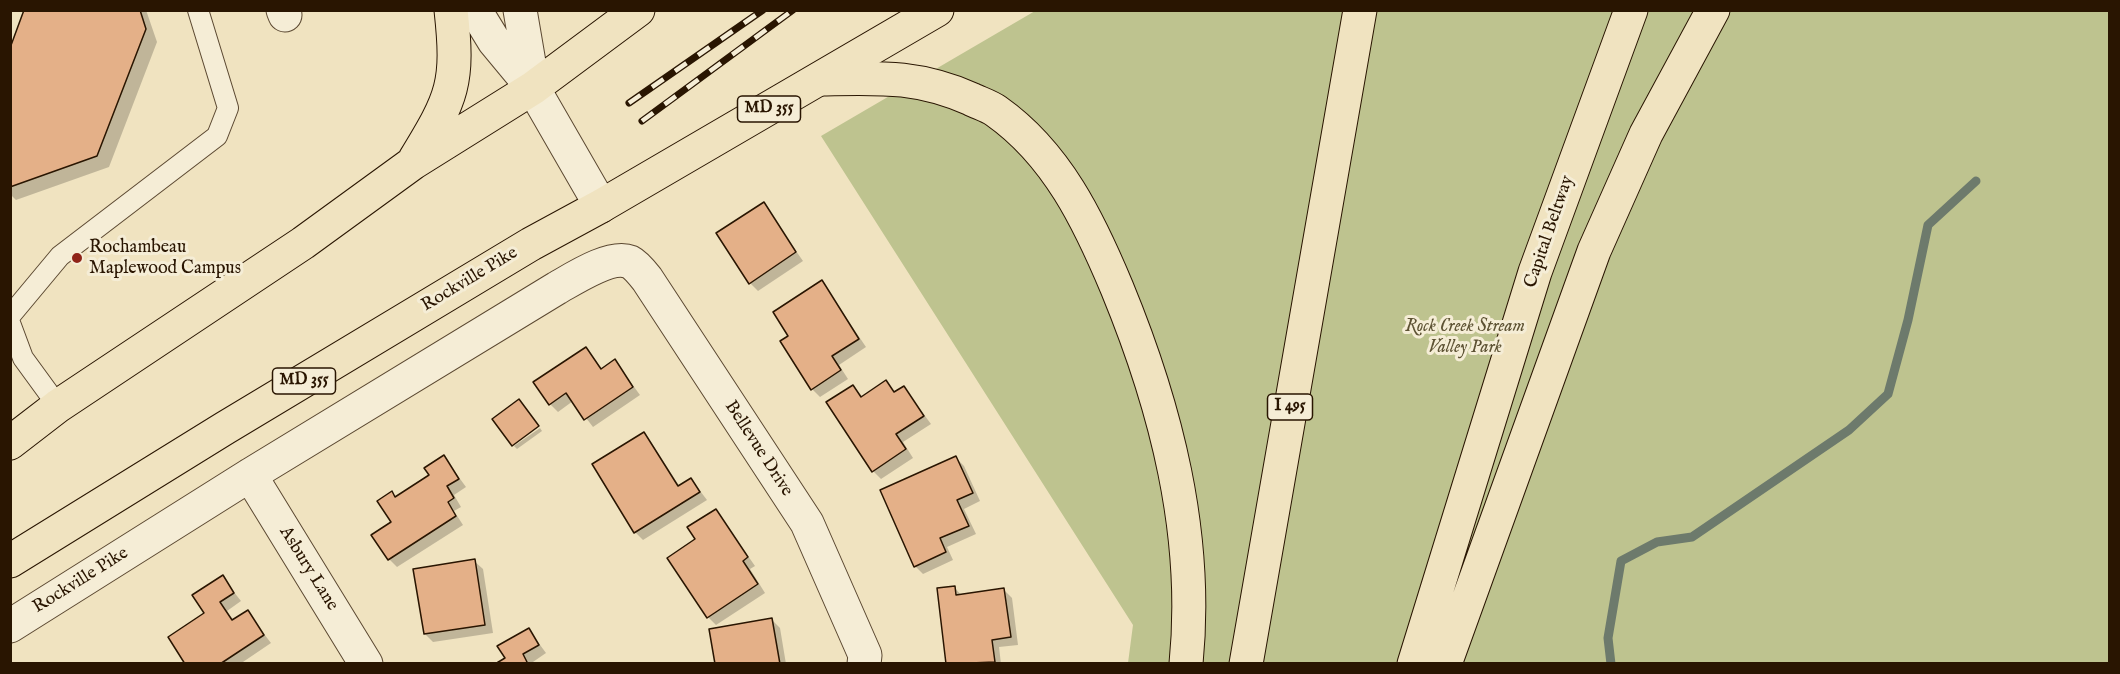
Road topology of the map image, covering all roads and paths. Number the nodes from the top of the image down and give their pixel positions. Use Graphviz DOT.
graph roads {
  1 [pos="198,10"];
  2 [pos="450,10"];
  3 [pos="475,10"];
  4 [pos="520,10"];
  5 [pos="638,10"];
  6 [pos="937,10"];
  7 [pos="1359,10"];
  8 [pos="1376,10"];
  9 [pos="1631,10"];
  10 [pos="1713,10"];
  11 [pos="820,79"];
  12 [pos="533,88"];
  13 [pos="1336,150"];
  14 [pos="413,163"];
  15 [pos="601,206"];
  16 [pos="616,261"];
  17 [pos="10,316"];
  18 [pos="10,323"];
  19 [pos="58,406"];
  20 [pos="10,443"];
  21 [pos="250,475"];
  22 [pos="10,561"];
  23 [pos="10,626"];
  24 [pos="366,663"];
  25 [pos="864,663"];
  26 [pos="1186,663"];
  27 [pos="1246,663"];
  28 [pos="1414,663"];
  29 [pos="1445,663"];
  1 -- 17 [label="lane"];
  2 -- 14 [label="main road"];
  3 -- 12 [label="street"];
  4 -- 12 [label="street"];
  5 -- 12 [label="main road"];
  6 -- 11 [label="main road, Rockville Pike / MD 355"];
  7 -- 13 [label="main road, I 495"];
  8 -- 13 [label="main road"];
  9 -- 28 [label="main road, Capital Beltway"];
  10 -- 29 [label="main road"];
  11 -- 15 [label="main road, Rockville Pike / MD 355"];
  11 -- 26 [label="main road"];
  12 -- 14 [label="main road"];
  12 -- 15 [label="street"];
  13 -- 27 [label="main road, I 495"];
  14 -- 19 [label="main road"];
  15 -- 22 [label="main road, Rockville Pike / MD 355"];
  16 -- 21 [label="street, Rockville Pike"];
  16 -- 25 [label="street, Bellevue Drive"];
  18 -- 19 [label="lane"];
  19 -- 20 [label="main road"];
  21 -- 23 [label="street, Rockville Pike"];
  21 -- 24 [label="street, Asbury Lane"];
}
